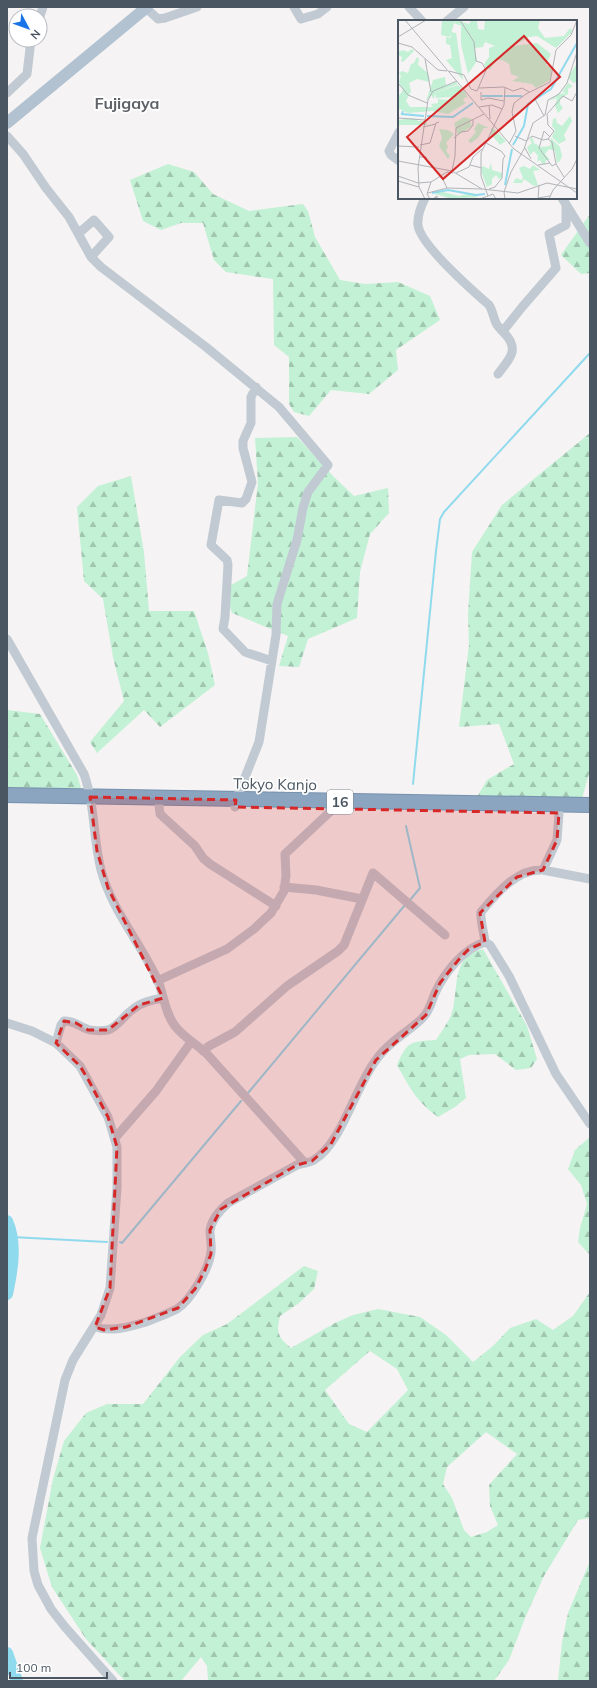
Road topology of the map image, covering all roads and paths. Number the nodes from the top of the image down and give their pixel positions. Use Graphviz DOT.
graph roads {
  1 [pos="198,7"];
  2 [pos="294,7"];
  3 [pos="327,7"];
  4 [pos="409,7"];
  5 [pos="464,7"];
  6 [pos="146,8"];
  7 [pos="421,20"];
  8 [pos="448,20"];
  9 [pos="30,48"];
  10 [pos="7,94"];
  11 [pos="7,123"];
  12 [pos="398,134"];
  13 [pos="7,136"];
  14 [pos="398,161"];
  15 [pos="424,199"];
  16 [pos="564,201"];
  17 [pos="79,233"];
  18 [pos="590,243"];
  19 [pos="92,257"];
  20 [pos="503,331"];
  21 [pos="498,374"];
  22 [pos="256,388"];
  23 [pos="7,639"];
  24 [pos="272,662"];
  25 [pos="7,796"];
  26 [pos="91,801"];
  27 [pos="7,804"];
  28 [pos="235,804"];
  29 [pos="590,805"];
  30 [pos="158,806"];
  31 [pos="333,809"];
  32 [pos="559,813"];
  33 [pos="590,814"];
  34 [pos="543,870"];
  35 [pos="590,879"];
  36 [pos="284,887"];
  37 [pos="362,899"];
  38 [pos="276,906"];
  39 [pos="445,935"];
  40 [pos="485,942"];
  41 [pos="158,981"];
  42 [pos="163,998"];
  43 [pos="7,1023"];
  44 [pos="191,1042"];
  45 [pos="56,1043"];
  46 [pos="203,1051"];
  47 [pos="590,1124"];
  48 [pos="115,1138"];
  49 [pos="304,1162"];
  50 [pos="95,1327"];
  51 [pos="113,1681"];
  1 -- 6 [label="street"];
  2 -- 3 [label="street"];
  4 -- 7 [label="street"];
  5 -- 8 [label="street"];
  6 -- 11 [label="main road"];
  9 -- 10 [label="street"];
  12 -- 14 [label="street"];
  13 -- 17 [label="street"];
  15 -- 20 [label="street"];
  16 -- 18 [label="street"];
  16 -- 20 [label="street"];
  17 -- 19 [label="street"];
  17 -- 19 [label="street"];
  19 -- 22 [label="street"];
  20 -- 21 [label="street"];
  22 -- 24 [label="street"];
  22 -- 24 [label="street"];
  23 -- 26 [label="street"];
  24 -- 28 [label="street"];
  25 -- 26 [label="highway, Tokyo Kanjo / 16"];
  26 -- 27 [label="highway, Tokyo Kanjo / 16"];
  26 -- 28 [label="highway, Tokyo Kanjo / 16"];
  26 -- 30 [label="highway, Tokyo Kanjo / 16"];
  26 -- 41 [label="street"];
  28 -- 29 [label="highway, Tokyo Kanjo / 16"];
  28 -- 30 [label="highway, Tokyo Kanjo / 16"];
  28 -- 31 [label="highway, Tokyo Kanjo / 16"];
  30 -- 38 [label="street"];
  31 -- 32 [label="highway, Tokyo Kanjo / 16"];
  31 -- 36 [label="street"];
  32 -- 33 [label="highway, Tokyo Kanjo / 16"];
  32 -- 34 [label="street"];
  34 -- 35 [label="street"];
  34 -- 40 [label="street"];
  36 -- 37 [label="street"];
  36 -- 38 [label="street"];
  37 -- 39 [label="street"];
  37 -- 46 [label="street"];
  38 -- 41 [label="street"];
  40 -- 47 [label="street"];
  40 -- 49 [label="street"];
  41 -- 42 [label="street"];
  42 -- 44 [label="street"];
  42 -- 45 [label="street"];
  43 -- 45 [label="street"];
  44 -- 46 [label="street"];
  44 -- 48 [label="street"];
  45 -- 48 [label="street"];
  46 -- 49 [label="street"];
  48 -- 50 [label="street"];
  49 -- 50 [label="street"];
  50 -- 51 [label="street"];
}
